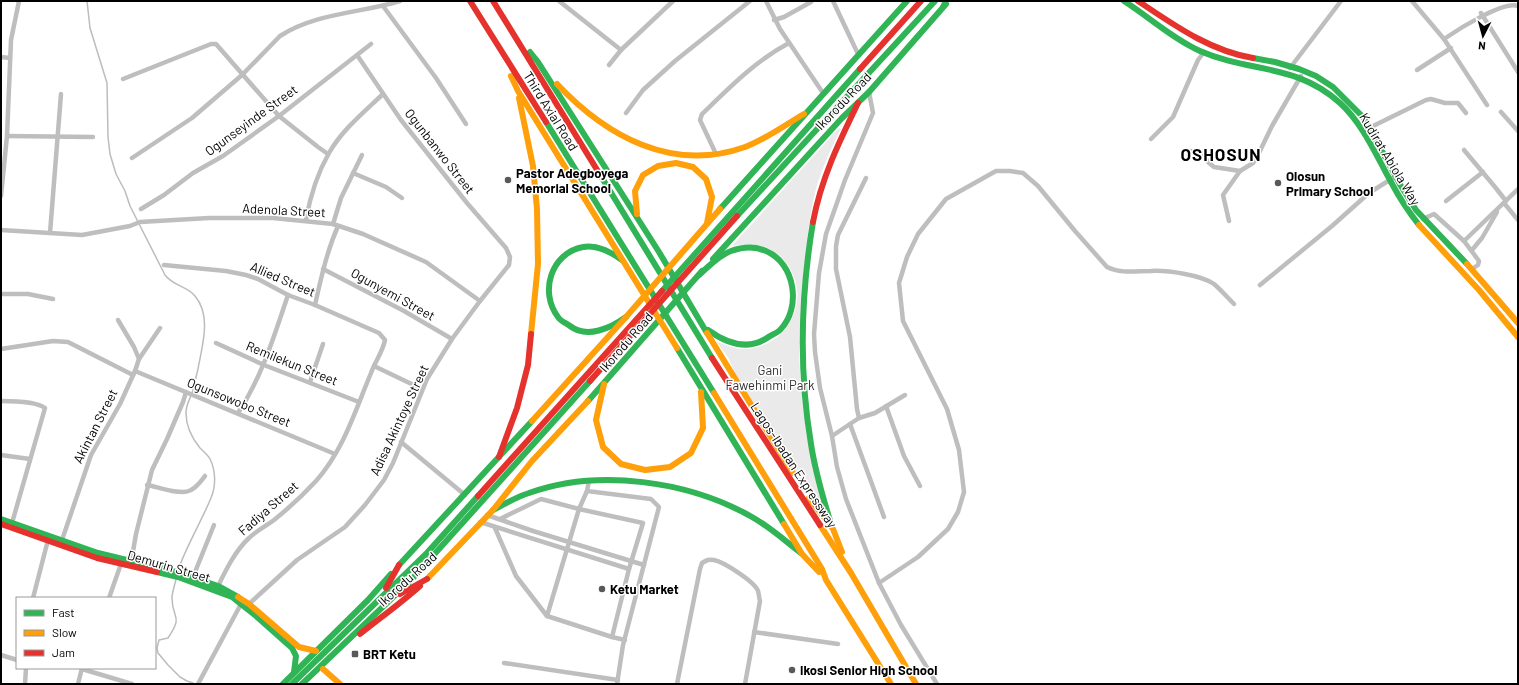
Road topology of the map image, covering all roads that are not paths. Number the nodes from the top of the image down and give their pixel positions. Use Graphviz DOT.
graph roads {
  1 [pos="19,1"];
  2 [pos="400,1"];
  3 [pos="470,1"];
  4 [pos="494,1"];
  5 [pos="559,1"];
  6 [pos="672,1"];
  7 [pos="750,1"];
  8 [pos="766,1"];
  9 [pos="833,1"];
  10 [pos="907,1"];
  11 [pos="921,1"];
  12 [pos="935,1"];
  13 [pos="1124,1"];
  14 [pos="1138,1"];
  15 [pos="1341,1"];
  16 [pos="1412,1"];
  17 [pos="811,2"];
  18 [pos="946,3"];
  19 [pos="383,6"];
  20 [pos="1518,6"];
  21 [pos="1481,13"];
  22 [pos="774,20"];
  23 [pos="507,23"];
  24 [pos="1444,39"];
  25 [pos="789,43"];
  26 [pos="371,44"];
  27 [pos="1451,48"];
  28 [pos="621,50"];
  29 [pos="500,51"];
  30 [pos="1204,52"];
  31 [pos="858,54"];
  32 [pos="357,55"];
  33 [pos="1,57"];
  34 [pos="10,58"];
  35 [pos="538,62"];
  36 [pos="610,65"];
  37 [pos="1291,66"];
  38 [pos="1417,70"];
  39 [pos="1518,72"];
  40 [pos="1288,73"];
  41 [pos="242,75"];
  42 [pos="1301,76"];
  43 [pos="123,79"];
  44 [pos="518,91"];
  45 [pos="869,92"];
  46 [pos="823,93"];
  47 [pos="61,94"];
  48 [pos="383,94"];
  49 [pos="858,103"];
  50 [pos="1487,106"];
  51 [pos="1501,112"];
  52 [pos="626,113"];
  53 [pos="1466,113"];
  54 [pos="804,114"];
  55 [pos="279,116"];
  56 [pos="466,124"];
  57 [pos="1369,128"];
  58 [pos="1518,131"];
  59 [pos="7,136"];
  60 [pos="59,137"];
  61 [pos="93,137"];
  62 [pos="1151,139"];
  63 [pos="1464,150"];
  64 [pos="1191,151"];
  65 [pos="328,154"];
  66 [pos="716,154"];
  67 [pos="362,155"];
  68 [pos="132,158"];
  69 [pos="1240,171"];
  70 [pos="353,172"];
  71 [pos="1482,172"];
  72 [pos="1396,176"];
  73 [pos="866,178"];
  74 [pos="1390,180"];
  75 [pos="1518,189"];
  76 [pos="1,196"];
  77 [pos="402,198"];
  78 [pos="1446,201"];
  79 [pos="1505,202"];
  80 [pos="141,209"];
  81 [pos="1499,209"];
  82 [pos="1423,219"];
  83 [pos="306,220"];
  84 [pos="1518,220"];
  85 [pos="1229,221"];
  86 [pos="707,223"];
  87 [pos="333,224"];
  88 [pos="338,226"];
  89 [pos="642,226"];
  90 [pos="1,230"];
  91 [pos="50,233"];
  92 [pos="1464,241"];
  93 [pos="1472,250"];
  94 [pos="510,257"];
  95 [pos="652,258"];
  96 [pos="624,261"];
  97 [pos="1464,262"];
  98 [pos="164,264"];
  99 [pos="1458,267"];
  100 [pos="323,269"];
  101 [pos="1472,270"];
  102 [pos="699,275"];
  103 [pos="1260,285"];
  104 [pos="1,294"];
  105 [pos="288,295"];
  106 [pos="53,299"];
  107 [pos="480,301"];
  108 [pos="315,304"];
  109 [pos="1234,304"];
  110 [pos="626,317"];
  111 [pos="118,320"];
  112 [pos="1518,323"];
  113 [pos="703,325"];
  114 [pos="160,328"];
  115 [pos="1518,337"];
  116 [pos="452,339"];
  117 [pos="385,340"];
  118 [pos="216,343"];
  119 [pos="324,344"];
  120 [pos="1,349"];
  121 [pos="138,359"];
  122 [pos="264,365"];
  123 [pos="374,366"];
  124 [pos="134,373"];
  125 [pos="310,382"];
  126 [pos="604,384"];
  127 [pos="700,386"];
  128 [pos="422,389"];
  129 [pos="186,392"];
  130 [pos="906,395"];
  131 [pos="1,402"];
  132 [pos="359,402"];
  133 [pos="886,406"];
  134 [pos="238,413"];
  135 [pos="859,418"];
  136 [pos="850,424"];
  137 [pos="832,436"];
  138 [pos="401,442"];
  139 [pos="334,454"];
  140 [pos="1,455"];
  141 [pos="499,457"];
  142 [pos="30,459"];
  143 [pos="205,476"];
  144 [pos="589,481"];
  145 [pos="147,485"];
  146 [pos="920,486"];
  147 [pos="587,491"];
  148 [pos="465,495"];
  149 [pos="579,509"];
  150 [pos="493,510"];
  151 [pos="487,515"];
  152 [pos="884,517"];
  153 [pos="1,519"];
  154 [pos="500,520"];
  155 [pos="480,522"];
  156 [pos="12,523"];
  157 [pos="1,524"];
  158 [pos="214,525"];
  159 [pos="495,528"];
  160 [pos="833,529"];
  161 [pos="48,540"];
  162 [pos="62,540"];
  163 [pos="569,542"];
  164 [pos="566,550"];
  165 [pos="802,554"];
  166 [pos="122,561"];
  167 [pos="632,562"];
  168 [pos="130,564"];
  169 [pos="399,565"];
  170 [pos="644,565"];
  171 [pos="629,569"];
  172 [pos="851,573"];
  173 [pos="179,575"];
  174 [pos="193,577"];
  175 [pos="426,580"];
  176 [pos="826,580"];
  177 [pos="879,583"];
  178 [pos="218,586"];
  179 [pos="381,596"];
  180 [pos="34,597"];
  181 [pos="110,597"];
  182 [pos="389,601"];
  183 [pos="241,604"];
  184 [pos="249,604"];
  185 [pos="547,616"];
  186 [pos="754,632"];
  187 [pos="612,637"];
  188 [pos="625,640"];
  189 [pos="838,644"];
  190 [pos="319,652"];
  191 [pos="1,655"];
  192 [pos="16,660"];
  193 [pos="504,663"];
  194 [pos="26,669"];
  195 [pos="82,669"];
  196 [pos="323,669"];
  197 [pos="294,672"];
  198 [pos="617,682"];
  199 [pos="25,684"];
  200 [pos="78,684"];
  201 [pos="132,684"];
  202 [pos="198,684"];
  203 [pos="283,684"];
  204 [pos="292,684"];
  205 [pos="302,684"];
  206 [pos="307,684"];
  207 [pos="340,684"];
  208 [pos="677,684"];
  209 [pos="745,684"];
  210 [pos="892,684"];
  211 [pos="916,684"];
  212 [pos="937,684"];
  1 -- 34 [label="street"];
  2 -- 19 [label="street"];
  3 -- 29 [label="main road, Third Axial Road"];
  4 -- 23 [label="main road, Third Axial Road"];
  5 -- 28 [label="street"];
  6 -- 28 [label="street"];
  7 -- 52 [label="street"];
  8 -- 22 [label="street"];
  9 -- 31 [label="street"];
  10 -- 31 [label="main road, Ikorodu Road"];
  11 -- 179 [label="main road, Ikorodu Road"];
  12 -- 182 [label="main road, Ikorodu Road"];
  13 -- 30 [label="main road, Kudirat Abiola Way"];
  14 -- 37 [label="main road, Kudirat Abiola Way"];
  15 -- 37 [label="street"];
  16 -- 24 [label="street"];
  17 -- 22 [label="street"];
  18 -- 45 [label="main road, Ikorodu Road"];
  19 -- 41 [label="street"];
  19 -- 56 [label="street"];
  20 -- 21 [label="street"];
  21 -- 24 [label="street"];
  21 -- 39 [label="street"];
  22 -- 25 [label="street"];
  23 -- 35 [label="main road"];
  23 -- 95 [label="main road, Third Axial Road"];
  24 -- 27 [label="street"];
  25 -- 46 [label="street"];
  25 -- 66 [label="street"];
  26 -- 32 [label="street, Ogunseyinde Street"];
  27 -- 38 [label="street"];
  27 -- 50 [label="street"];
  28 -- 36 [label="street"];
  29 -- 44 [label="main road"];
  29 -- 176 [label="main road, Third Axial Road"];
  30 -- 40 [label="main road, Kudirat Abiola Way"];
  30 -- 62 [label="street"];
  31 -- 46 [label="main road, Ikorodu Road"];
  32 -- 48 [label="street, Ogunbanwo Street"];
  32 -- 55 [label="street, Ogunseyinde Street"];
  33 -- 34 [label="street"];
  34 -- 59 [label="street"];
  35 -- 66 [label="main road"];
  35 -- 89 [label="main road"];
  37 -- 40 [label="street"];
  37 -- 57 [label="main road, Kudirat Abiola Way"];
  40 -- 42 [label="main road, Kudirat Abiola Way"];
  41 -- 43 [label="street"];
  41 -- 55 [label="street"];
  41 -- 68 [label="street"];
  42 -- 69 [label="street"];
  42 -- 74 [label="main road, Kudirat Abiola Way"];
  44 -- 96 [label="main road"];
  44 -- 141 [label="main road"];
  45 -- 49 [label="main road, Ikorodu Road"];
  45 -- 137 [label="street"];
  46 -- 54 [label="main road, Ikorodu Road"];
  47 -- 60 [label="street"];
  48 -- 65 [label="street"];
  48 -- 94 [label="street, Ogunbanwo Street"];
  49 -- 102 [label="main road, Ikorodu Road"];
  49 -- 160 [label="main road"];
  51 -- 58 [label="street"];
  53 -- 57 [label="street"];
  54 -- 66 [label="main road"];
  54 -- 86 [label="main road, Ikorodu Road"];
  55 -- 65 [label="street"];
  55 -- 80 [label="street, Ogunseyinde Street"];
  57 -- 72 [label="main road, Kudirat Abiola Way"];
  59 -- 60 [label="street"];
  59 -- 76 [label="street"];
  60 -- 61 [label="street"];
  60 -- 91 [label="street"];
  63 -- 71 [label="street"];
  64 -- 69 [label="street"];
  65 -- 83 [label="street"];
  67 -- 70 [label="street"];
  69 -- 85 [label="street"];
  70 -- 77 [label="street"];
  70 -- 87 [label="street"];
  71 -- 78 [label="street"];
  71 -- 79 [label="street"];
  72 -- 74 [label="street"];
  72 -- 82 [label="main road, Kudirat Abiola Way"];
  73 -- 135 [label="street"];
  74 -- 99 [label="main road, Kudirat Abiola Way"];
  74 -- 103 [label="street"];
  75 -- 79 [label="street"];
  79 -- 81 [label="street"];
  79 -- 84 [label="street"];
  81 -- 92 [label="street"];
  81 -- 93 [label="street"];
  82 -- 92 [label="street"];
  82 -- 97 [label="main road, Kudirat Abiola Way"];
  83 -- 87 [label="street, Adenola Street"];
  83 -- 91 [label="street, Adenola Street"];
  86 -- 89 [label="main road"];
  86 -- 110 [label="main road, Ikorodu Road"];
  87 -- 88 [label="street, Adenola Street"];
  88 -- 100 [label="street"];
  88 -- 107 [label="street, Adenola Street"];
  89 -- 113 [label="main road"];
  90 -- 91 [label="street, Adenola Street"];
  92 -- 93 [label="street"];
  93 -- 101 [label="street"];
  94 -- 107 [label="street, Adisa Akintoye Street"];
  95 -- 172 [label="main road, Lagos-Ibadan Expressway"];
  96 -- 110 [label="main road"];
  96 -- 127 [label="main road"];
  97 -- 99 [label="main road"];
  97 -- 101 [label="main road, Kudirat Abiola Way"];
  98 -- 105 [label="street, Allied Street"];
  99 -- 115 [label="main road, Kudirat Abiola Way"];
  100 -- 108 [label="street"];
  100 -- 116 [label="street, Ogunyemi Street"];
  101 -- 112 [label="main road, Kudirat Abiola Way"];
  102 -- 113 [label="main road"];
  102 -- 126 [label="main road, Ikorodu Road"];
  104 -- 106 [label="street"];
  105 -- 108 [label="street, Allied Street"];
  105 -- 122 [label="street"];
  107 -- 116 [label="street, Adisa Akintoye Street"];
  108 -- 117 [label="street, Allied Street"];
  109 -- 177 [label="street"];
  110 -- 141 [label="main road, Ikorodu Road"];
  111 -- 121 [label="street"];
  113 -- 160 [label="main road"];
  114 -- 121 [label="street, Akintan Street"];
  116 -- 128 [label="street, Adisa Akintoye Street"];
  117 -- 123 [label="street, Fadiya Street"];
  118 -- 122 [label="street, Remilekun Street"];
  119 -- 125 [label="street"];
  120 -- 124 [label="street, Ogunsowobo Street"];
  121 -- 124 [label="street, Akintan Street"];
  122 -- 125 [label="street, Remilekun Street"];
  122 -- 134 [label="street"];
  123 -- 128 [label="street"];
  123 -- 132 [label="street, Fadiya Street"];
  124 -- 129 [label="street, Ogunsowobo Street"];
  124 -- 162 [label="street, Akintan Street"];
  125 -- 132 [label="street, Remilekun Street"];
  126 -- 127 [label="main road"];
  126 -- 150 [label="main road, Ikorodu Road"];
  127 -- 165 [label="main road"];
  128 -- 138 [label="street, Adisa Akintoye Street"];
  129 -- 134 [label="street, Ogunsowobo Street"];
  129 -- 145 [label="street"];
  130 -- 133 [label="street"];
  131 -- 142 [label="street"];
  132 -- 139 [label="street, Fadiya Street"];
  133 -- 135 [label="street"];
  133 -- 146 [label="street"];
  134 -- 139 [label="street, Ogunsowobo Street"];
  135 -- 136 [label="street"];
  136 -- 137 [label="street"];
  136 -- 152 [label="street"];
  137 -- 177 [label="street"];
  138 -- 148 [label="street"];
  138 -- 184 [label="street, Adisa Akintoye Street"];
  139 -- 178 [label="street, Fadiya Street"];
  140 -- 142 [label="street"];
  141 -- 148 [label="main road, Ikorodu Road"];
  142 -- 156 [label="street"];
  143 -- 145 [label="street"];
  144 -- 147 [label="street"];
  144 -- 150 [label="main road"];
  144 -- 165 [label="main road"];
  145 -- 168 [label="street"];
  147 -- 149 [label="street"];
  147 -- 170 [label="street"];
  148 -- 169 [label="main road, Ikorodu Road"];
  149 -- 154 [label="street"];
  149 -- 163 [label="street"];
  149 -- 167 [label="street"];
  150 -- 151 [label="main road, Ikorodu Road"];
  151 -- 154 [label="street"];
  151 -- 155 [label="main road, Ikorodu Road"];
  153 -- 156 [label="main road, Demurin Street"];
  154 -- 163 [label="street"];
  155 -- 159 [label="street"];
  155 -- 175 [label="main road, Ikorodu Road"];
  156 -- 162 [label="main road, Demurin Street"];
  157 -- 161 [label="main road, Demurin Street"];
  158 -- 174 [label="street"];
  159 -- 164 [label="street"];
  159 -- 185 [label="street"];
  160 -- 172 [label="main road"];
  161 -- 166 [label="main road, Demurin Street"];
  161 -- 180 [label="street"];
  162 -- 166 [label="main road, Demurin Street"];
  163 -- 164 [label="street"];
  163 -- 167 [label="street"];
  164 -- 171 [label="street"];
  164 -- 185 [label="street"];
  165 -- 176 [label="main road"];
  166 -- 168 [label="main road, Demurin Street"];
  166 -- 181 [label="street"];
  167 -- 170 [label="street"];
  167 -- 171 [label="street"];
  168 -- 173 [label="main road, Demurin Street"];
  169 -- 179 [label="main road"];
  169 -- 190 [label="main road, Ikorodu Road"];
  170 -- 188 [label="street"];
  171 -- 187 [label="street"];
  172 -- 211 [label="main road, Lagos-Ibadan Expressway"];
  173 -- 174 [label="main road, Demurin Street"];
  173 -- 183 [label="main road, Demurin Street"];
  174 -- 178 [label="main road, Demurin Street"];
  175 -- 182 [label="main road"];
  175 -- 196 [label="main road, Ikorodu Road"];
  176 -- 210 [label="main road"];
  177 -- 212 [label="street"];
  178 -- 184 [label="main road, Demurin Street"];
  179 -- 190 [label="main road, Ikorodu Road"];
  182 -- 205 [label="main road, Ikorodu Road"];
  183 -- 197 [label="main road, Demurin Street"];
  183 -- 202 [label="street"];
  184 -- 190 [label="main road, Demurin Street"];
  185 -- 187 [label="street"];
  186 -- 189 [label="street"];
  186 -- 208 [label="street"];
  186 -- 209 [label="street"];
  187 -- 188 [label="street"];
  188 -- 198 [label="street"];
  190 -- 197 [label="main road"];
  190 -- 204 [label="main road, Ikorodu Road"];
  191 -- 192 [label="street"];
  193 -- 198 [label="street"];
  194 -- 199 [label="street"];
  195 -- 200 [label="street"];
  195 -- 201 [label="street"];
  196 -- 206 [label="main road, Ikorodu Road"];
  196 -- 207 [label="main road"];
  197 -- 203 [label="main road"];
}
